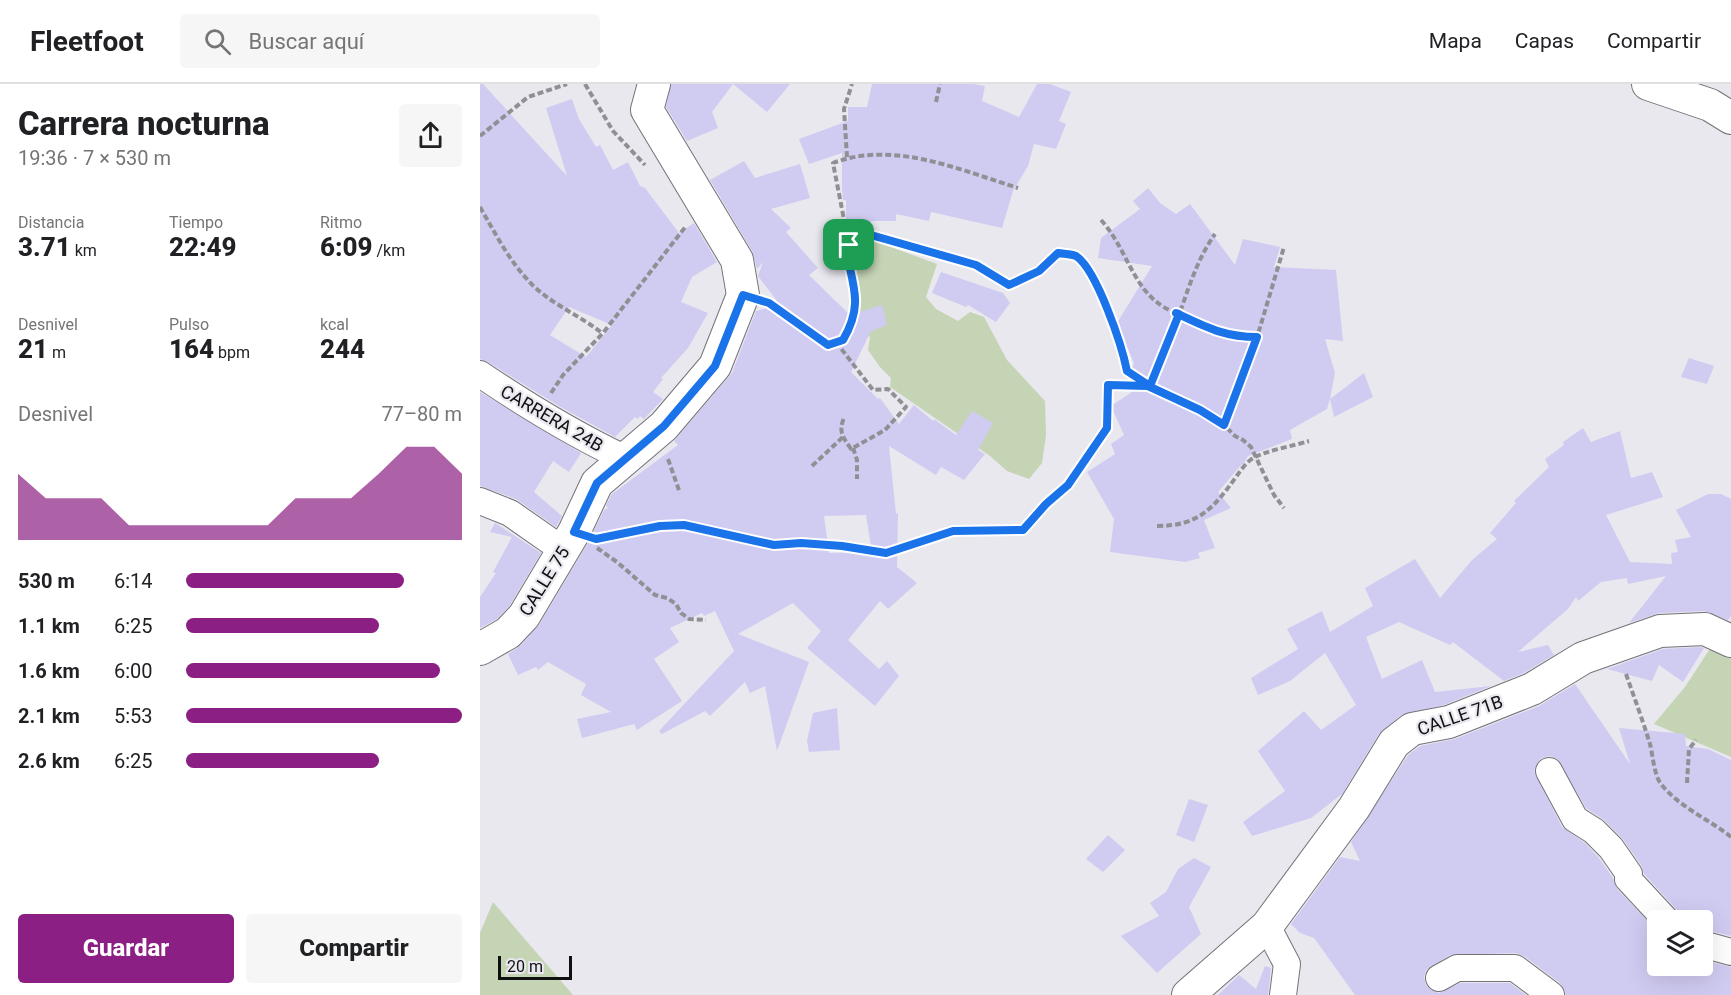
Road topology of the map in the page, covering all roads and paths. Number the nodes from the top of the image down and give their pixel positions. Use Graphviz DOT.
graph roads {
  1 [pos="567,84"];
  2 [pos="585,84"];
  3 [pos="654,84"];
  4 [pos="852,84"];
  5 [pos="940,84"];
  6 [pos="1648,84"];
  7 [pos="936,102"];
  8 [pos="1731,118"];
  9 [pos="480,136"];
  10 [pos="847,157"];
  11 [pos="649,169"];
  12 [pos="1018,188"];
  13 [pos="705,204"];
  14 [pos="480,207"];
  15 [pos="1101,220"];
  16 [pos="1215,234"];
  17 [pos="849,245"];
  18 [pos="1284,248"];
  19 [pos="743,295"];
  20 [pos="1178,313"];
  21 [pos="603,333"];
  22 [pos="1257,337"];
  23 [pos="836,342"];
  24 [pos="480,374"];
  25 [pos="1149,386"];
  26 [pos="539,411"];
  27 [pos="844,418"];
  28 [pos="1224,425"];
  29 [pos="843,437"];
  30 [pos="1309,441"];
  31 [pos="853,448"];
  32 [pos="1254,457"];
  33 [pos="626,459"];
  34 [pos="812,466"];
  35 [pos="857,479"];
  36 [pos="480,501"];
  37 [pos="1284,508"];
  38 [pos="1157,526"];
  39 [pos="570,539"];
  40 [pos="706,620"];
  41 [pos="1731,641"];
  42 [pos="480,649"];
  43 [pos="1626,674"];
  44 [pos="1696,740"];
  45 [pos="1549,771"];
  46 [pos="1687,783"];
  47 [pos="1731,837"];
  48 [pos="1657,910"];
  49 [pos="1267,926"];
  50 [pos="1713,947"];
  51 [pos="1731,952"];
  52 [pos="1439,978"];
  53 [pos="1188,995"];
  54 [pos="1283,995"];
  55 [pos="1551,995"];
  1 -- 9 [label="path"];
  2 -- 11 [label="path"];
  3 -- 13 [label="street"];
  4 -- 10 [label="path"];
  5 -- 7 [label="path"];
  6 -- 8 [label="street"];
  10 -- 12 [label="path"];
  10 -- 17 [label="path"];
  13 -- 19 [label="street"];
  13 -- 21 [label="path"];
  14 -- 21 [label="path"];
  15 -- 20 [label="path"];
  16 -- 20 [label="path"];
  17 -- 23 [label="path"];
  17 -- 25 [label="path"];
  18 -- 22 [label="path"];
  19 -- 23 [label="path"];
  19 -- 33 [label="street, CALLE 75"];
  20 -- 22 [label="path"];
  20 -- 25 [label="path"];
  21 -- 26 [label="path"];
  22 -- 28 [label="path"];
  23 -- 31 [label="path"];
  24 -- 26 [label="street, CARRERA 24B"];
  25 -- 28 [label="path"];
  25 -- 39 [label="path"];
  26 -- 33 [label="street, CARRERA 24B"];
  27 -- 29 [label="path"];
  28 -- 32 [label="path"];
  29 -- 31 [label="path"];
  29 -- 34 [label="path"];
  30 -- 32 [label="path"];
  31 -- 35 [label="path"];
  32 -- 37 [label="path"];
  32 -- 38 [label="path"];
  33 -- 39 [label="street, CALLE 75"];
  36 -- 39 [label="street"];
  39 -- 40 [label="path"];
  39 -- 42 [label="street, CALLE 75"];
  41 -- 49 [label="street, CALLE 71B"];
  43 -- 47 [label="path"];
  44 -- 46 [label="path"];
  45 -- 48 [label="street"];
  49 -- 53 [label="street, CALLE 71B"];
  49 -- 54 [label="street"];
  50 -- 51 [label="street"];
  52 -- 55 [label="street"];
}
